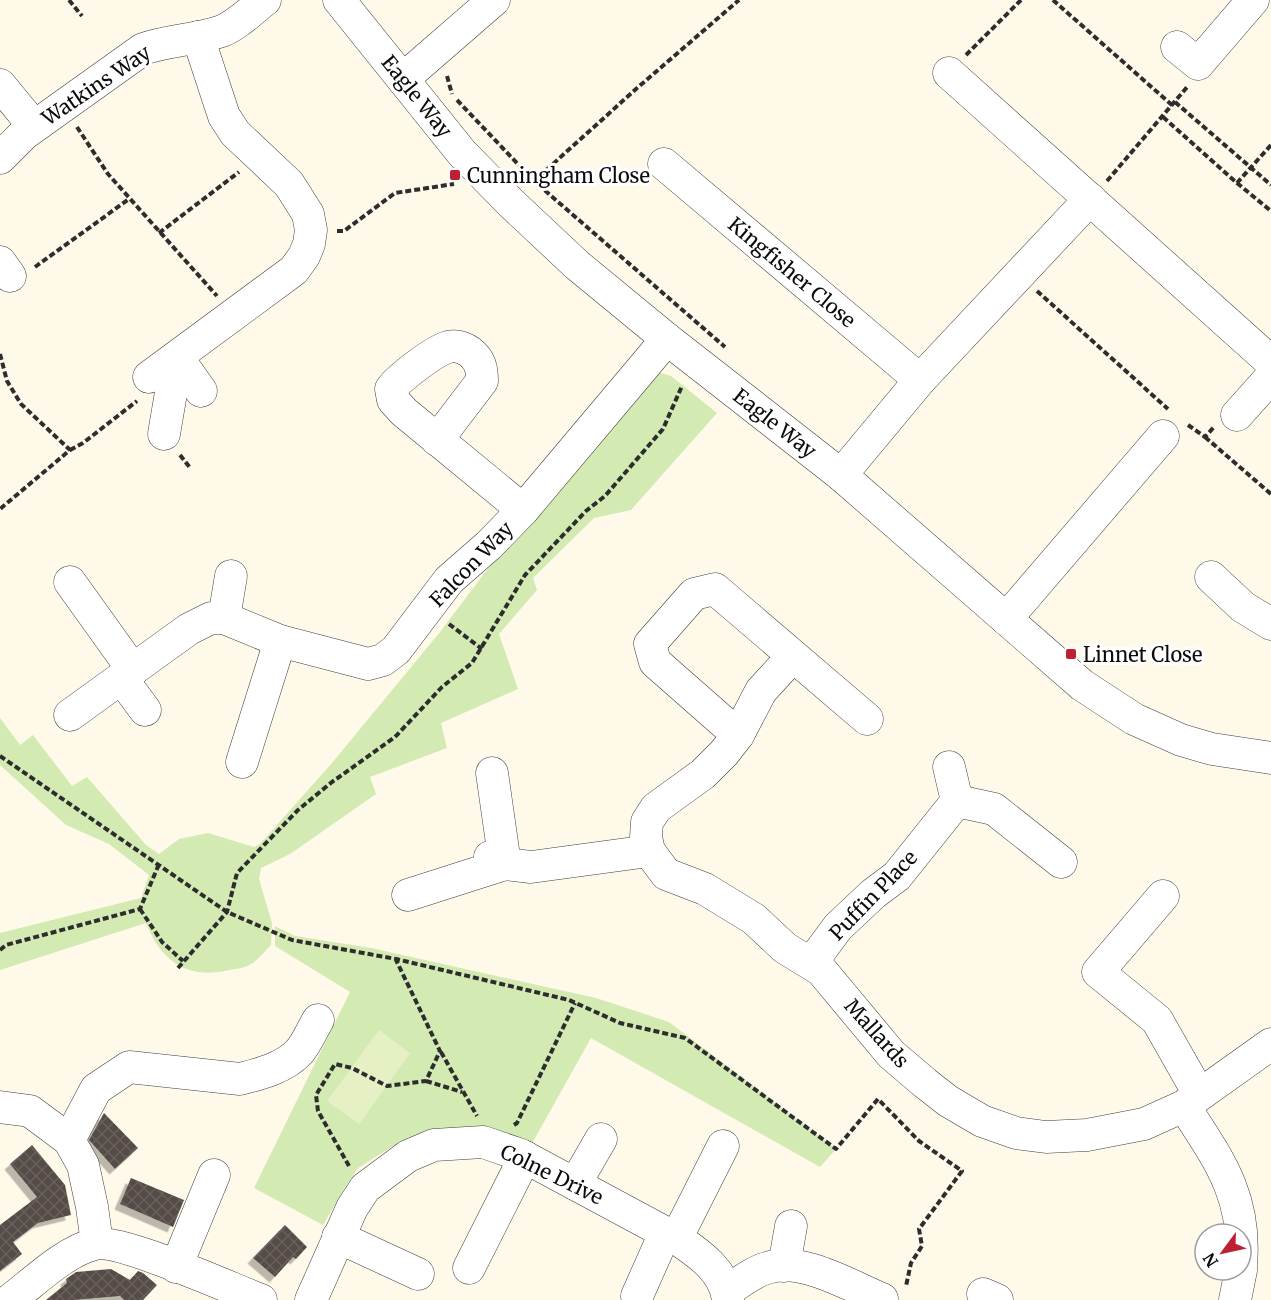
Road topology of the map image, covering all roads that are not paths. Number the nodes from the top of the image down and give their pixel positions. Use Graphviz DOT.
graph roads {
  1 [pos="265,0"];
  2 [pos="339,0"];
  3 [pos="494,0"];
  4 [pos="1253,0"];
  5 [pos="198,37"];
  6 [pos="1187,56"];
  7 [pos="949,73"];
  8 [pos="403,79"];
  9 [pos="0,85"];
  10 [pos="24,114"];
  11 [pos="0,158"];
  12 [pos="664,164"];
  13 [pos="1090,199"];
  14 [pos="667,339"];
  15 [pos="177,357"];
  16 [pos="1271,362"];
  17 [pos="149,377"];
  18 [pos="1271,377"];
  19 [pos="920,380"];
  20 [pos="201,391"];
  21 [pos="1237,415"];
  22 [pos="1171,428"];
  23 [pos="164,434"];
  24 [pos="437,440"];
  25 [pos="841,475"];
  26 [pos="523,510"];
  27 [pos="231,576"];
  28 [pos="1211,577"];
  29 [pos="70,582"];
  30 [pos="224,618"];
  31 [pos="1006,619"];
  32 [pos="1271,624"];
  33 [pos="280,641"];
  34 [pos="793,656"];
  35 [pos="128,674"];
  36 [pos="145,710"];
  37 [pos="70,715"];
  38 [pos="867,719"];
  39 [pos="738,735"];
  40 [pos="1271,758"];
  41 [pos="242,762"];
  42 [pos="949,767"];
  43 [pos="492,773"];
  44 [pos="957,801"];
  45 [pos="649,851"];
  46 [pos="497,861"];
  47 [pos="1061,862"];
  48 [pos="408,895"];
  49 [pos="1162,896"];
  50 [pos="812,962"];
  51 [pos="318,1020"];
  52 [pos="1271,1044"];
  53 [pos="1192,1100"];
  54 [pos="0,1107"];
  55 [pos="601,1139"];
  56 [pos="69,1140"];
  57 [pos="723,1146"];
  58 [pos="525,1157"];
  59 [pos="214,1175"];
  60 [pos="575,1184"];
  61 [pos="1240,1222"];
  62 [pos="791,1226"];
  63 [pos="338,1236"];
  64 [pos="671,1236"];
  65 [pos="97,1244"];
  66 [pos="784,1266"];
  67 [pos="176,1267"];
  68 [pos="469,1269"];
  69 [pos="418,1274"];
  70 [pos="1238,1282"];
  71 [pos="832,1289"];
  72 [pos="727,1295"];
  73 [pos="893,1295"];
  74 [pos="637,1296"];
  75 [pos="10,1300"];
  76 [pos="261,1300"];
  77 [pos="311,1300"];
  78 [pos="1235,1300"];
  1 -- 5 [label="street, Watkins Way"];
  2 -- 8 [label="street, Eagle Way"];
  3 -- 8 [label="street"];
  4 -- 6 [label="street"];
  5 -- 11 [label="street, Watkins Way"];
  5 -- 15 [label="street"];
  7 -- 13 [label="street"];
  8 -- 14 [label="street, Eagle Way"];
  9 -- 10 [label="street"];
  12 -- 19 [label="street, Kingfisher Close"];
  13 -- 16 [label="street"];
  13 -- 19 [label="street"];
  14 -- 25 [label="street, Eagle Way"];
  14 -- 26 [label="street, Falcon Way"];
  15 -- 17 [label="street"];
  15 -- 20 [label="street"];
  15 -- 23 [label="street"];
  18 -- 21 [label="street"];
  19 -- 25 [label="street"];
  22 -- 31 [label="street"];
  24 -- 26 [label="street"];
  25 -- 31 [label="street, Eagle Way"];
  26 -- 33 [label="street, Falcon Way"];
  27 -- 30 [label="street"];
  28 -- 32 [label="street"];
  29 -- 35 [label="street"];
  30 -- 33 [label="street, Falcon Way"];
  30 -- 35 [label="street"];
  31 -- 40 [label="street, Eagle Way"];
  33 -- 41 [label="street"];
  34 -- 38 [label="street"];
  34 -- 39 [label="street"];
  34 -- 39 [label="street"];
  35 -- 36 [label="street"];
  35 -- 37 [label="street"];
  39 -- 45 [label="street"];
  42 -- 44 [label="street"];
  43 -- 46 [label="street"];
  44 -- 47 [label="street"];
  44 -- 50 [label="street, Puffin Place"];
  45 -- 46 [label="street"];
  45 -- 50 [label="street, Mallards"];
  46 -- 48 [label="street"];
  49 -- 53 [label="street"];
  50 -- 53 [label="street, Mallards"];
  51 -- 56 [label="street"];
  52 -- 53 [label="street, Mallards"];
  53 -- 61 [label="street"];
  54 -- 56 [label="street"];
  55 -- 60 [label="street"];
  56 -- 65 [label="street"];
  57 -- 64 [label="street"];
  58 -- 60 [label="street, Colne Drive"];
  58 -- 63 [label="street, Colne Drive"];
  58 -- 68 [label="street"];
  59 -- 67 [label="street"];
  60 -- 64 [label="street, Colne Drive"];
  62 -- 66 [label="street"];
  63 -- 69 [label="street"];
  63 -- 77 [label="street, Colne Drive"];
  64 -- 72 [label="street, Colne Drive"];
  64 -- 74 [label="street"];
  65 -- 67 [label="street"];
  65 -- 75 [label="street"];
  66 -- 71 [label="street"];
  66 -- 72 [label="street"];
  67 -- 76 [label="street"];
  70 -- 78 [label="street"];
  71 -- 73 [label="street"];
}
